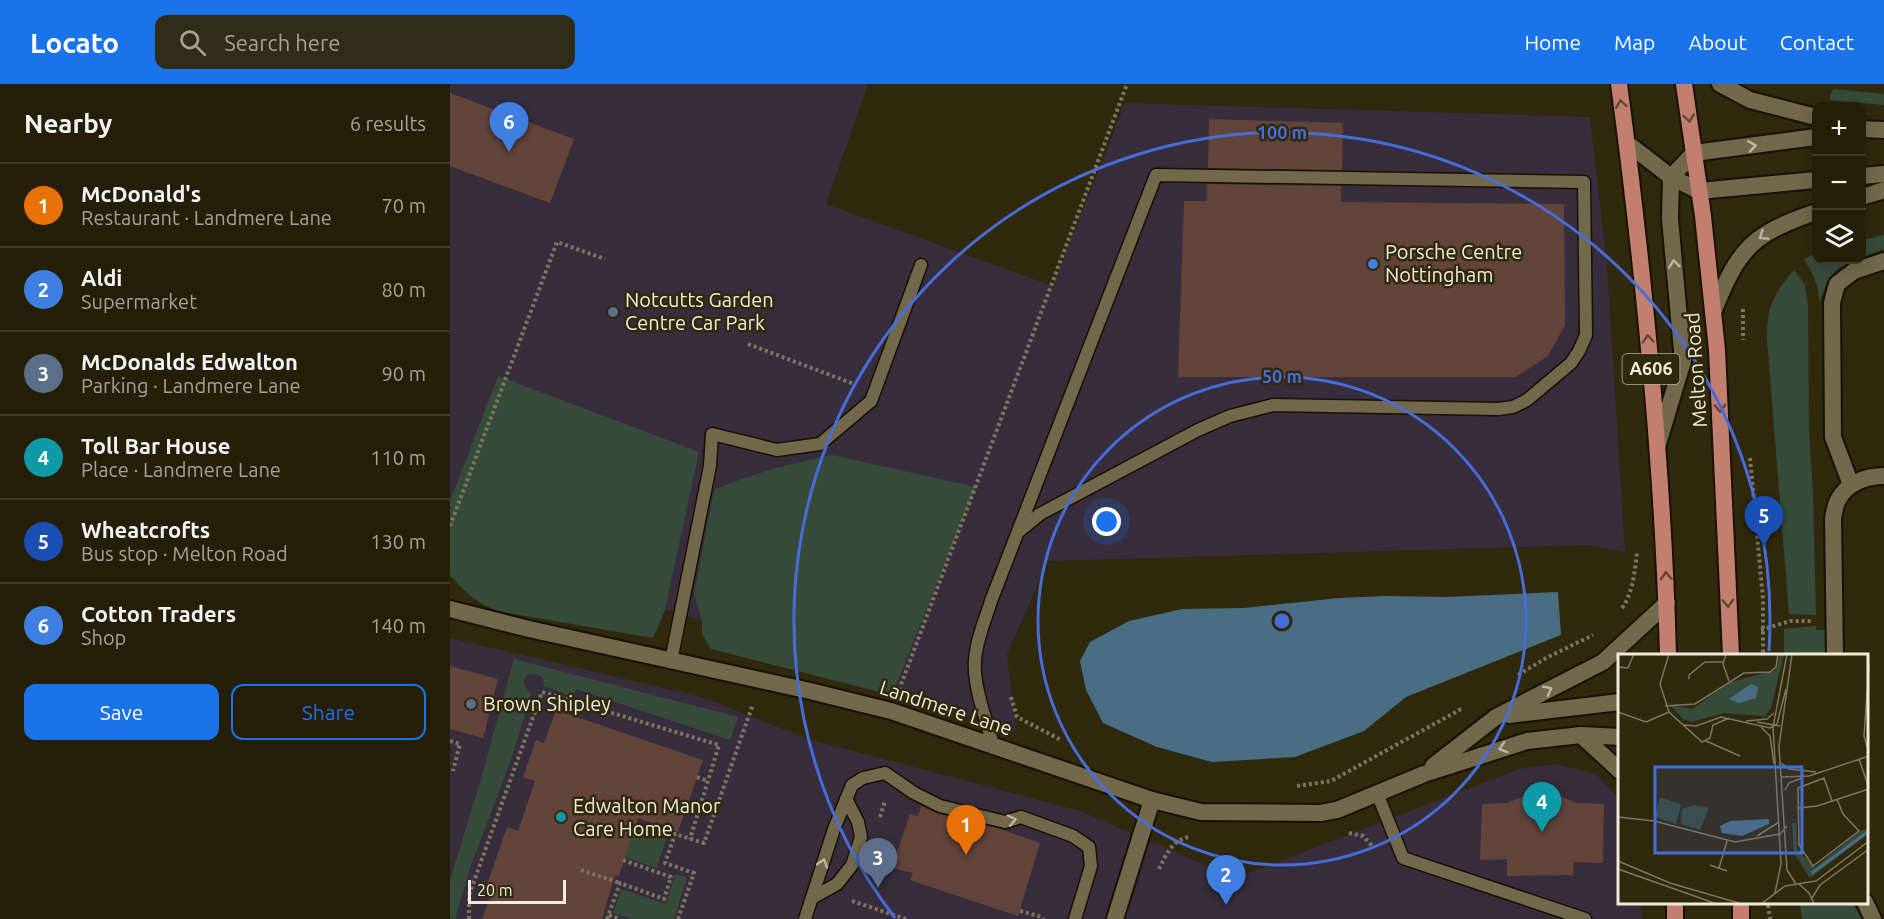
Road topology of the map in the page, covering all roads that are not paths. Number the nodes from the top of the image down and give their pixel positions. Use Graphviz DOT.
graph roads {
  1 [pos="1619,84"];
  2 [pos="1684,84"];
  3 [pos="1720,84"];
  4 [pos="1812,116"];
  5 [pos="1866,129"];
  6 [pos="1884,130"];
  7 [pos="1812,138"];
  8 [pos="1627,142"];
  9 [pos="1694,153"];
  10 [pos="1884,174"];
  11 [pos="1866,176"];
  12 [pos="1671,177"];
  13 [pos="1812,180"];
  14 [pos="1884,190"];
  15 [pos="1699,191"];
  16 [pos="1866,196"];
  17 [pos="1812,213"];
  18 [pos="1884,261"];
  19 [pos="921,265"];
  20 [pos="1714,310"];
  21 [pos="1658,444"];
  22 [pos="1884,476"];
  23 [pos="1851,485"];
  24 [pos="1018,532"];
  25 [pos="1667,603"];
  26 [pos="450,609"];
  27 [pos="1668,654"];
  28 [pos="1731,654"];
  29 [pos="1835,654"];
  30 [pos="671,661"];
  31 [pos="1618,702"];
  32 [pos="1496,717"];
  33 [pos="1581,735"];
  34 [pos="1618,737"];
  35 [pos="993,744"];
  36 [pos="1618,769"];
  37 [pos="1424,774"];
  38 [pos="1377,793"];
  39 [pos="846,799"];
  40 [pos="1152,800"];
  41 [pos="812,898"];
  42 [pos="1866,904"];
  43 [pos="805,919"];
  44 [pos="1075,919"];
  45 [pos="1115,919"];
  46 [pos="1585,919"];
  47 [pos="1873,919"];
  8 -- 1 [label="main road, Melton Road / A606, one-way"];
  2 -- 9 [label="main road, Melton Road, one-way"];
  3 -- 4 [label="street"];
  5 -- 6 [label="street"];
  9 -- 7 [label="street, one-way"];
  8 -- 12 [label="street"];
  21 -- 8 [label="main road, Melton Road / A606, one-way"];
  9 -- 12 [label="street"];
  9 -- 15 [label="main road, Melton Road"];
  10 -- 11 [label="street"];
  12 -- 15 [label="street"];
  21 -- 12 [label="street, Melton Road, one-way"];
  13 -- 15 [label="street"];
  14 -- 16 [label="street"];
  15 -- 20 [label="main road, Melton Road"];
  17 -- 20 [label="street, one-way"];
  18 -- 23 [label="street"];
  19 -- 30 [label="lane"];
  20 -- 28 [label="main road, Melton Road, one-way"];
  25 -- 21 [label="main road, Melton Road / A606, one-way"];
  22 -- 23 [label="street"];
  23 -- 29 [label="street"];
  24 -- 24 [label="lane"];
  24 -- 35 [label="lane"];
  25 -- 27 [label="main road, Melton Road / A606"];
  32 -- 25 [label="street, Landmere Lane, one-way"];
  26 -- 30 [label="street, Landmere Lane"];
  30 -- 35 [label="street, Landmere Lane"];
  31 -- 32 [label="street"];
  32 -- 37 [label="street, Landmere Lane"];
  33 -- 34 [label="street, Landmere Lane"];
  33 -- 36 [label="street"];
  33 -- 37 [label="street, Landmere Lane, one-way"];
  35 -- 40 [label="street, Landmere Lane"];
  37 -- 38 [label="street, Landmere Lane"];
  38 -- 40 [label="street, Landmere Lane"];
  38 -- 46 [label="lane"];
  41 -- 39 [label="lane, one-way"];
  39 -- 41 [label="lane"];
  39 -- 44 [label="lane, one-way"];
  40 -- 45 [label="street"];
  41 -- 43 [label="lane"];
  42 -- 47 [label="street"];
}
